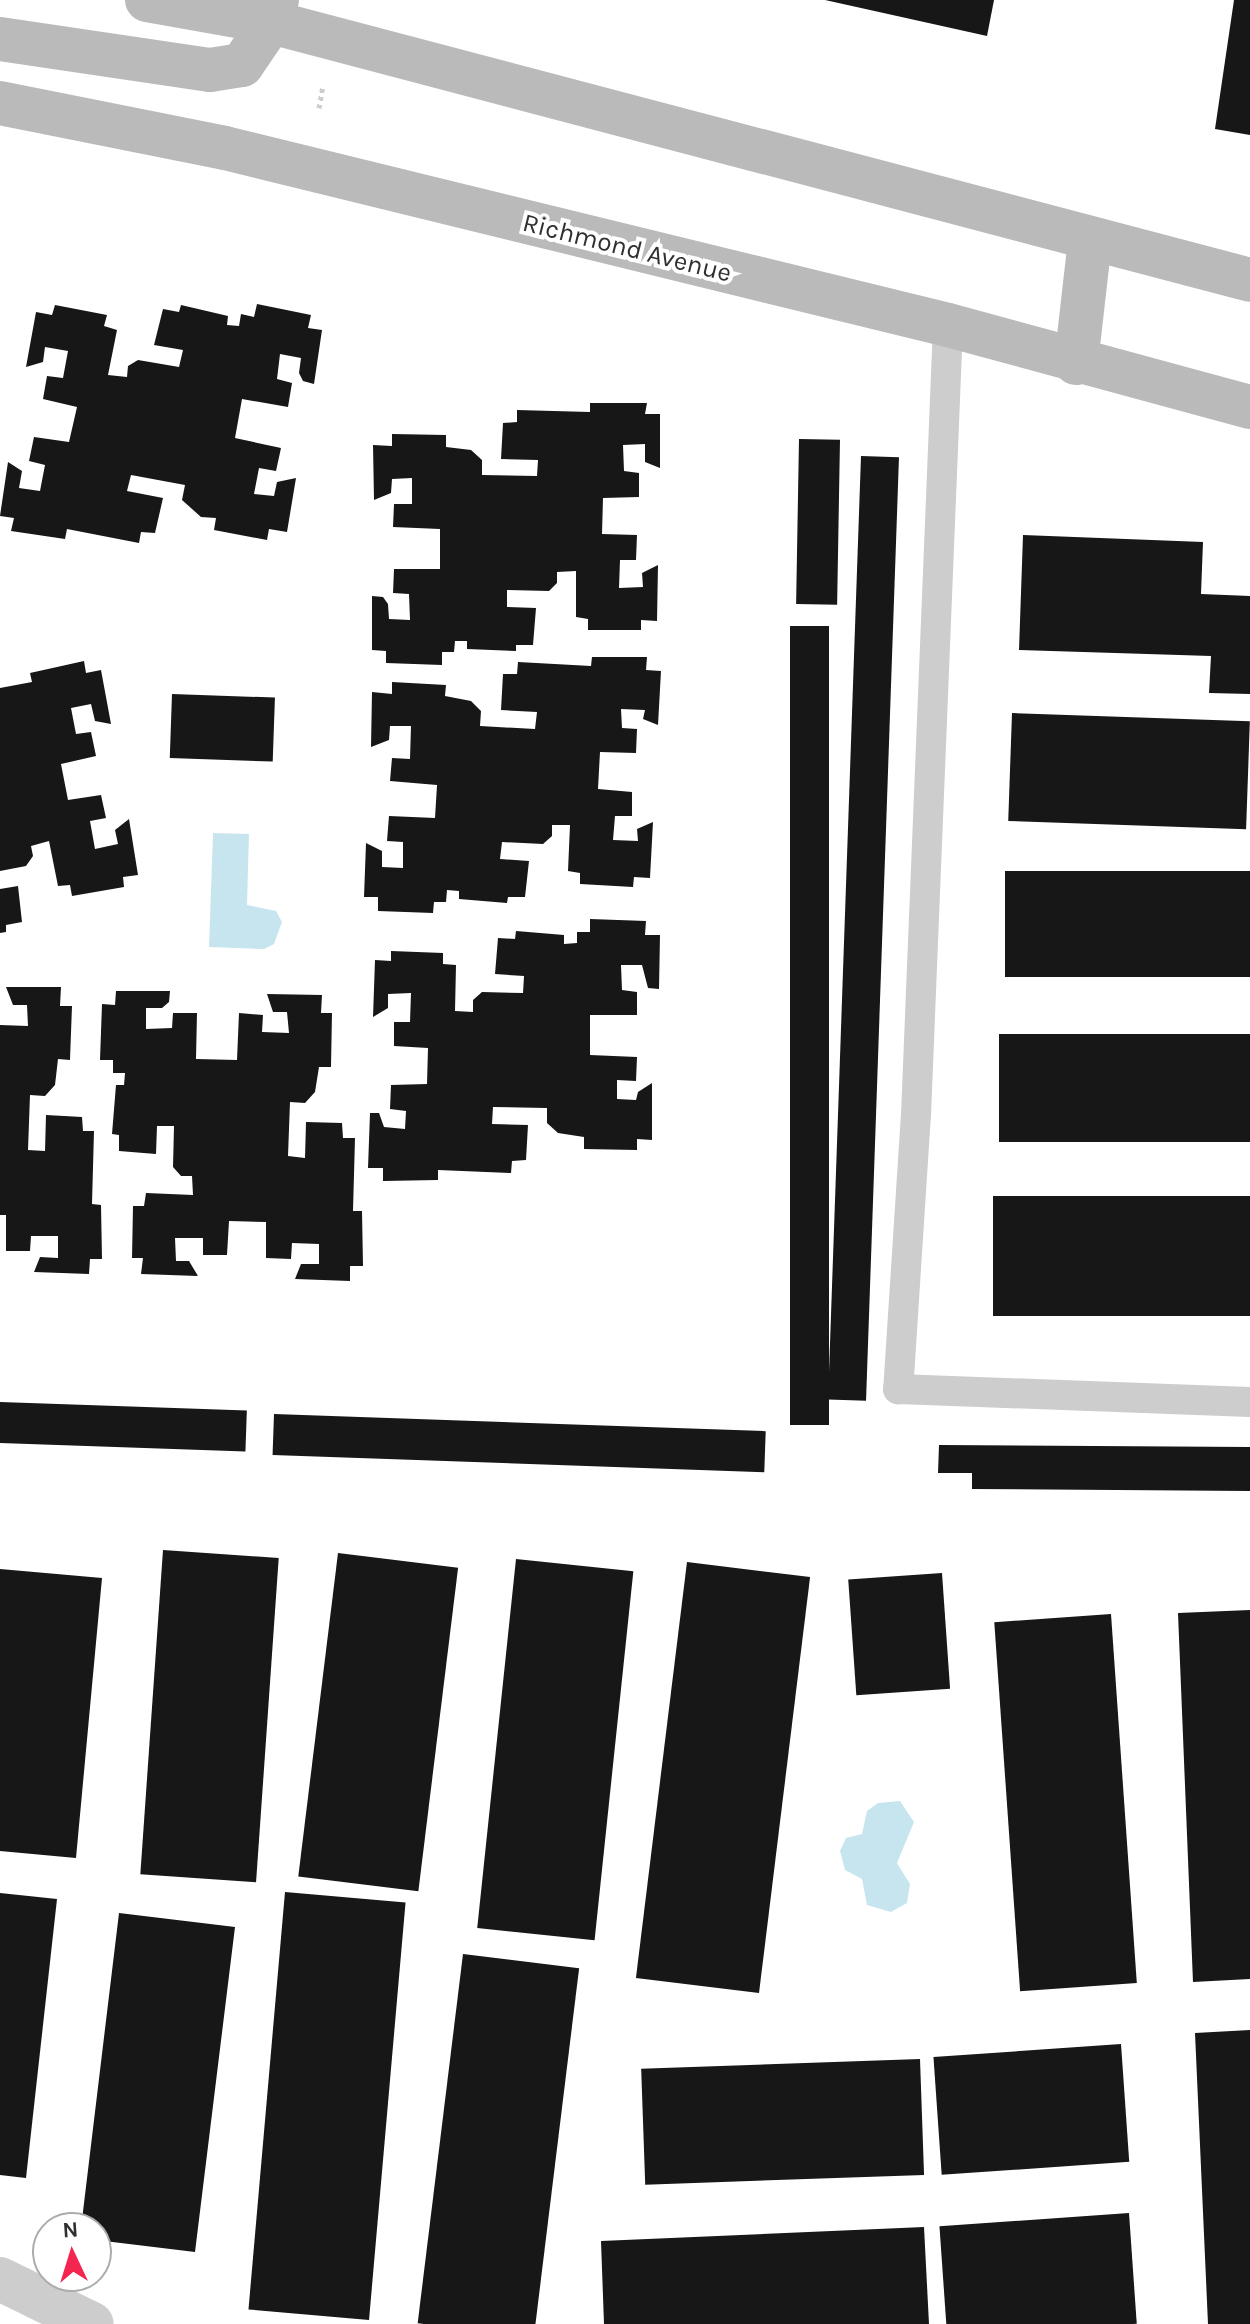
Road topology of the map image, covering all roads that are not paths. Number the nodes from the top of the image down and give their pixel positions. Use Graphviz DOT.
graph roads {
  1 [pos="147,0"];
  2 [pos="274,11"];
  3 [pos="0,39"];
  4 [pos="0,103"];
  5 [pos="1090,240"];
  6 [pos="1250,280"];
  7 [pos="948,325"];
  8 [pos="1076,363"];
  9 [pos="1250,407"];
  10 [pos="1250,1402"];
  11 [pos="0,2279"];
  12 [pos="92,2324"];
  1 -- 2 [label="main road"];
  2 -- 3 [label="main road"];
  2 -- 5 [label="main road"];
  4 -- 7 [label="main road, Richmond Avenue"];
  5 -- 6 [label="main road"];
  5 -- 8 [label="main road"];
  7 -- 8 [label="main road, Richmond Avenue"];
  7 -- 10 [label="lane"];
  8 -- 9 [label="main road, Richmond Avenue"];
  11 -- 12 [label="street"];
}
